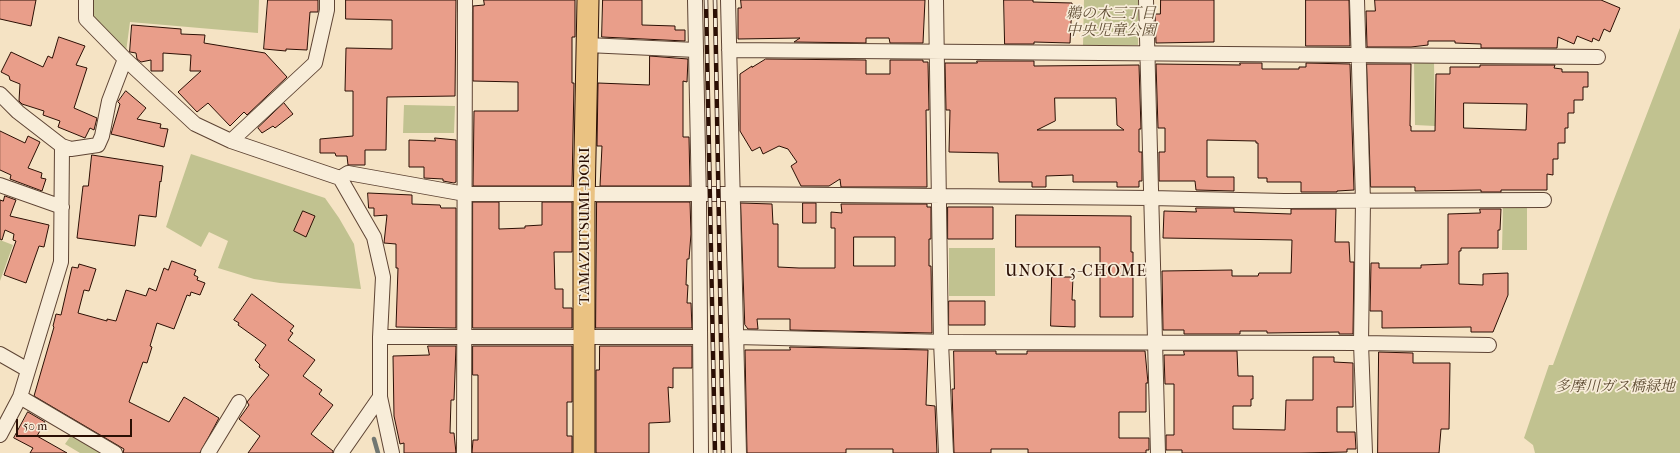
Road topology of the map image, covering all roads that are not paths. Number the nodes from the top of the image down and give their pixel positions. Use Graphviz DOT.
graph roads {
  1 [pos="86,0"];
  2 [pos="327,0"];
  3 [pos="465,0"];
  4 [pos="588,0"];
  5 [pos="695,0"];
  6 [pos="728,0"];
  7 [pos="936,0"];
  8 [pos="1146,0"];
  9 [pos="1357,0"];
  10 [pos="587,45"];
  11 [pos="696,50"];
  12 [pos="729,50"];
  13 [pos="938,52"];
  14 [pos="1147,53"];
  15 [pos="1358,55"];
  16 [pos="1598,57"];
  17 [pos="125,59"];
  18 [pos="0,94"];
  19 [pos="231,141"];
  20 [pos="62,146"];
  21 [pos="340,178"];
  22 [pos="0,185"];
  23 [pos="465,194"];
  24 [pos="584,194"];
  25 [pos="732,194"];
  26 [pos="699,195"];
  27 [pos="939,196"];
  28 [pos="1151,198"];
  29 [pos="1544,200"];
  30 [pos="1363,201"];
  31 [pos="62,207"];
  32 [pos="380,337"];
  33 [pos="464,337"];
  34 [pos="584,337"];
  35 [pos="700,337"];
  36 [pos="736,337"];
  37 [pos="941,342"];
  38 [pos="1154,342"];
  39 [pos="1362,343"];
  40 [pos="1489,345"];
  41 [pos="0,354"];
  42 [pos="28,370"];
  43 [pos="20,397"];
  44 [pos="380,397"];
  45 [pos="239,402"];
  46 [pos="2,429"];
  47 [pos="115,453"];
  48 [pos="208,453"];
  49 [pos="341,453"];
  50 [pos="392,453"];
  51 [pos="464,453"];
  52 [pos="584,453"];
  53 [pos="701,453"];
  54 [pos="739,453"];
  55 [pos="946,453"];
  56 [pos="1158,453"];
  57 [pos="1365,453"];
  1 -- 17 [label="street"];
  2 -- 19 [label="street"];
  3 -- 23 [label="street"];
  4 -- 10 [label="main road, TAMAZUTSUMI-DORI"];
  5 -- 11 [label="street"];
  6 -- 12 [label="street"];
  7 -- 13 [label="street"];
  8 -- 14 [label="street"];
  9 -- 15 [label="street"];
  10 -- 11 [label="street"];
  10 -- 24 [label="main road, TAMAZUTSUMI-DORI"];
  11 -- 26 [label="street"];
  12 -- 13 [label="street"];
  12 -- 25 [label="street"];
  13 -- 14 [label="street"];
  13 -- 27 [label="street"];
  14 -- 15 [label="street"];
  14 -- 28 [label="street"];
  15 -- 16 [label="street"];
  15 -- 30 [label="street"];
  17 -- 19 [label="street"];
  17 -- 20 [label="street"];
  18 -- 20 [label="street"];
  19 -- 21 [label="street"];
  20 -- 31 [label="street"];
  21 -- 23 [label="street"];
  21 -- 32 [label="street"];
  22 -- 31 [label="street"];
  23 -- 24 [label="street"];
  23 -- 33 [label="street"];
  24 -- 26 [label="street"];
  24 -- 34 [label="main road, TAMAZUTSUMI-DORI"];
  25 -- 26 [label="street"];
  25 -- 27 [label="street"];
  25 -- 36 [label="street"];
  26 -- 35 [label="street"];
  27 -- 28 [label="street"];
  27 -- 37 [label="street"];
  28 -- 30 [label="street"];
  28 -- 38 [label="street"];
  29 -- 30 [label="street"];
  30 -- 39 [label="street"];
  31 -- 42 [label="street"];
  32 -- 33 [label="street"];
  32 -- 44 [label="street"];
  33 -- 34 [label="street"];
  33 -- 51 [label="street"];
  34 -- 35 [label="street"];
  34 -- 52 [label="main road, TAMAZUTSUMI-DORI"];
  35 -- 53 [label="street"];
  36 -- 37 [label="street"];
  36 -- 54 [label="street"];
  37 -- 38 [label="street"];
  37 -- 55 [label="street"];
  38 -- 39 [label="street"];
  38 -- 56 [label="street"];
  39 -- 40 [label="street"];
  39 -- 57 [label="street"];
  41 -- 42 [label="street"];
  42 -- 43 [label="street"];
  43 -- 46 [label="street"];
  43 -- 47 [label="street"];
  44 -- 49 [label="street"];
  44 -- 50 [label="street"];
  45 -- 48 [label="street"];
}
